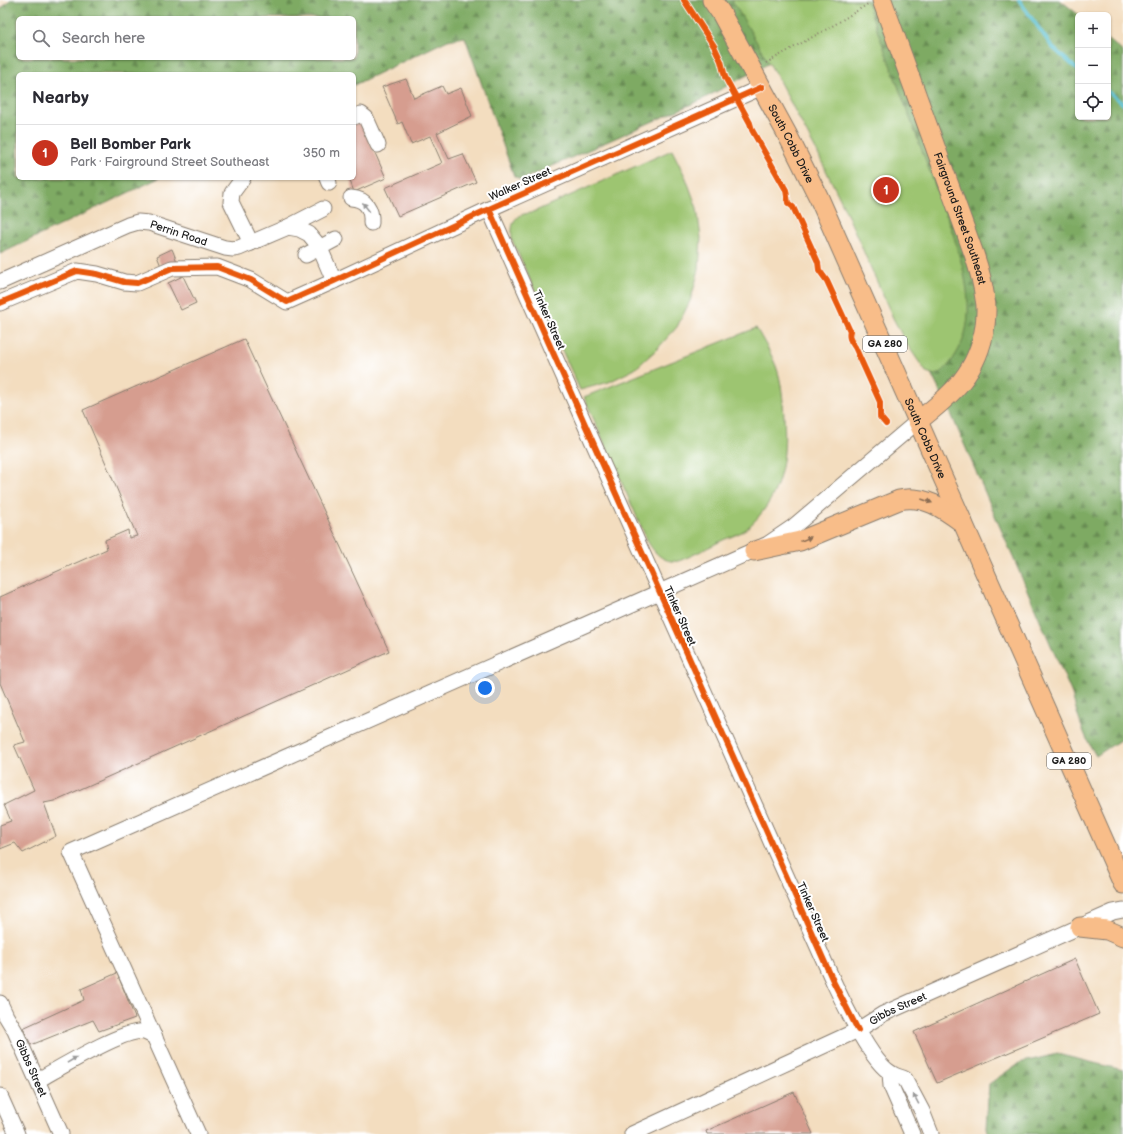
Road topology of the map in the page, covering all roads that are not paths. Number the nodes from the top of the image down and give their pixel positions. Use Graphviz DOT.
graph roads {
  1 [pos="712,0"];
  2 [pos="875,2"];
  3 [pos="762,87"];
  4 [pos="356,116"];
  5 [pos="378,145"];
  6 [pos="242,180"];
  7 [pos="351,198"];
  8 [pos="323,209"];
  9 [pos="489,209"];
  10 [pos="371,223"];
  11 [pos="288,227"];
  12 [pos="336,239"];
  13 [pos="251,243"];
  14 [pos="320,248"];
  15 [pos="306,255"];
  16 [pos="334,281"];
  17 [pos="0,282"];
  18 [pos="0,303"];
  19 [pos="918,421"];
  20 [pos="963,523"];
  21 [pos="754,551"];
  22 [pos="659,592"];
  23 [pos="1103,839"];
  24 [pos="1123,854"];
  25 [pos="1123,884"];
  26 [pos="1123,910"];
  27 [pos="1080,927"];
  28 [pos="1123,937"];
  29 [pos="0,1003"];
  30 [pos="858,1030"];
  31 [pos="155,1037"];
  32 [pos="890,1073"];
  33 [pos="38,1080"];
  34 [pos="0,1096"];
  35 [pos="17,1134"];
  36 [pos="62,1134"];
  37 [pos="198,1134"];
  38 [pos="632,1134"];
  39 [pos="912,1134"];
  40 [pos="931,1134"];
  1 -- 3 [label="main road, South Cobb Drive / GA 280"];
  2 -- 19 [label="main road, Fairground Street Southeast"];
  3 -- 9 [label="street, Walker Street"];
  3 -- 19 [label="main road, South Cobb Drive / GA 280"];
  4 -- 5 [label="street"];
  6 -- 13 [label="street"];
  10 -- 7 [label="street, one-way"];
  8 -- 11 [label="street, Perrin Road"];
  9 -- 16 [label="street, Walker Street"];
  9 -- 22 [label="street, Tinker Street"];
  11 -- 13 [label="street, Perrin Road"];
  11 -- 14 [label="street"];
  12 -- 14 [label="street"];
  13 -- 17 [label="street, Perrin Road"];
  14 -- 15 [label="street"];
  14 -- 16 [label="street"];
  16 -- 18 [label="street, Walker Street"];
  19 -- 20 [label="main road, South Cobb Drive / GA 280"];
  19 -- 21 [label="street"];
  21 -- 20 [label="main road, one-way"];
  20 -- 23 [label="main road, South Cobb Drive / GA 280"];
  21 -- 22 [label="street"];
  22 -- 30 [label="street, Tinker Street"];
  22 -- 31 [label="street"];
  23 -- 24 [label="main road"];
  23 -- 25 [label="main road, South Cobb Drive / GA 280"];
  26 -- 27 [label="street, Gibbs Street"];
  27 -- 28 [label="main road"];
  27 -- 30 [label="street, Gibbs Street"];
  29 -- 33 [label="street, Gibbs Street"];
  30 -- 32 [label="street, Tinker Street"];
  30 -- 38 [label="street, Gibbs Street"];
  33 -- 31 [label="street, one-way"];
  31 -- 37 [label="street"];
  32 -- 39 [label="street"];
  40 -- 32 [label="street, one-way"];
  33 -- 36 [label="street, Gibbs Street"];
  34 -- 35 [label="street"];
}
